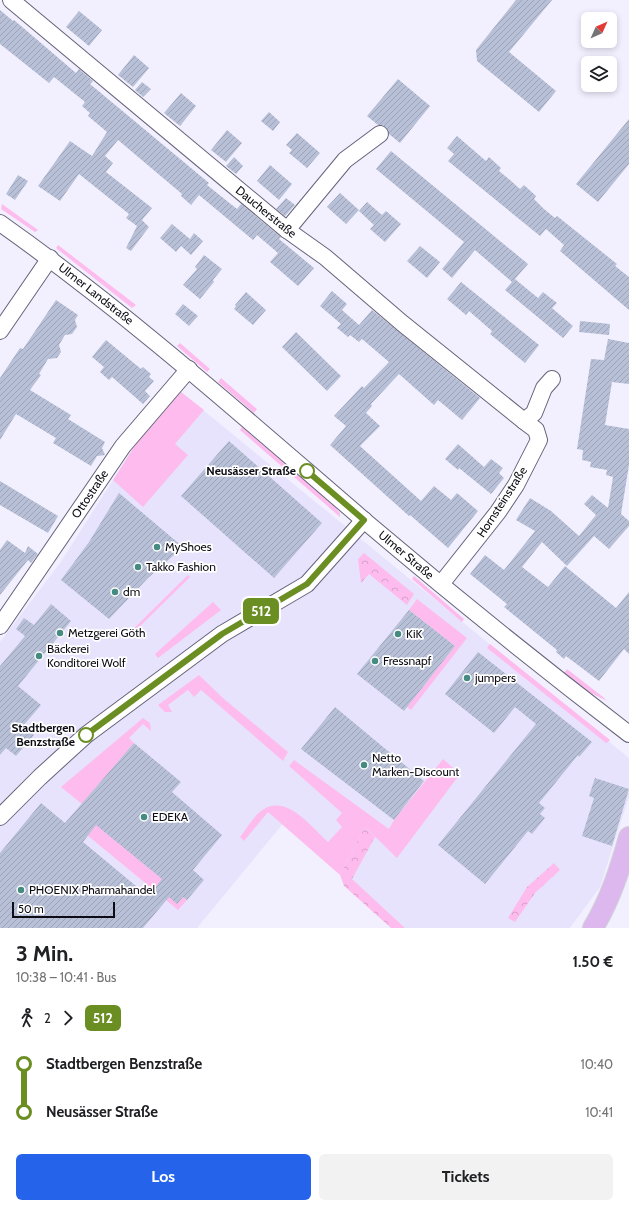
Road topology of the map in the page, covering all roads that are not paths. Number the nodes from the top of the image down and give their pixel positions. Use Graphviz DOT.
graph roads {
  1 [pos="11,0"];
  2 [pos="380,134"];
  3 [pos="0,223"];
  4 [pos="287,230"];
  5 [pos="50,258"];
  6 [pos="0,331"];
  7 [pos="189,368"];
  8 [pos="552,379"];
  9 [pos="524,421"];
  10 [pos="364,520"];
  11 [pos="441,584"];
  12 [pos="0,626"];
  13 [pos="629,734"];
  14 [pos="0,817"];
  15 [pos="629,837"];
  16 [pos="626,862"];
  17 [pos="593,928"];
  1 -- 4 [label="street, Daucherstraße"];
  2 -- 4 [label="street"];
  3 -- 5 [label="street, Ulmer Landstraße"];
  4 -- 9 [label="street, Daucherstraße"];
  5 -- 6 [label="street"];
  5 -- 7 [label="street, Ulmer Landstraße"];
  7 -- 10 [label="street, Ulmer Straße"];
  7 -- 12 [label="street, Ottostraße"];
  8 -- 9 [label="street"];
  9 -- 11 [label="street, Hornsteinstraße"];
  10 -- 11 [label="street, Ulmer Straße"];
  10 -- 14 [label="street"];
  11 -- 13 [label="street, Ulmer Straße"];
  15 -- 16 [label="main road"];
  16 -- 17 [label="main road"];
}
